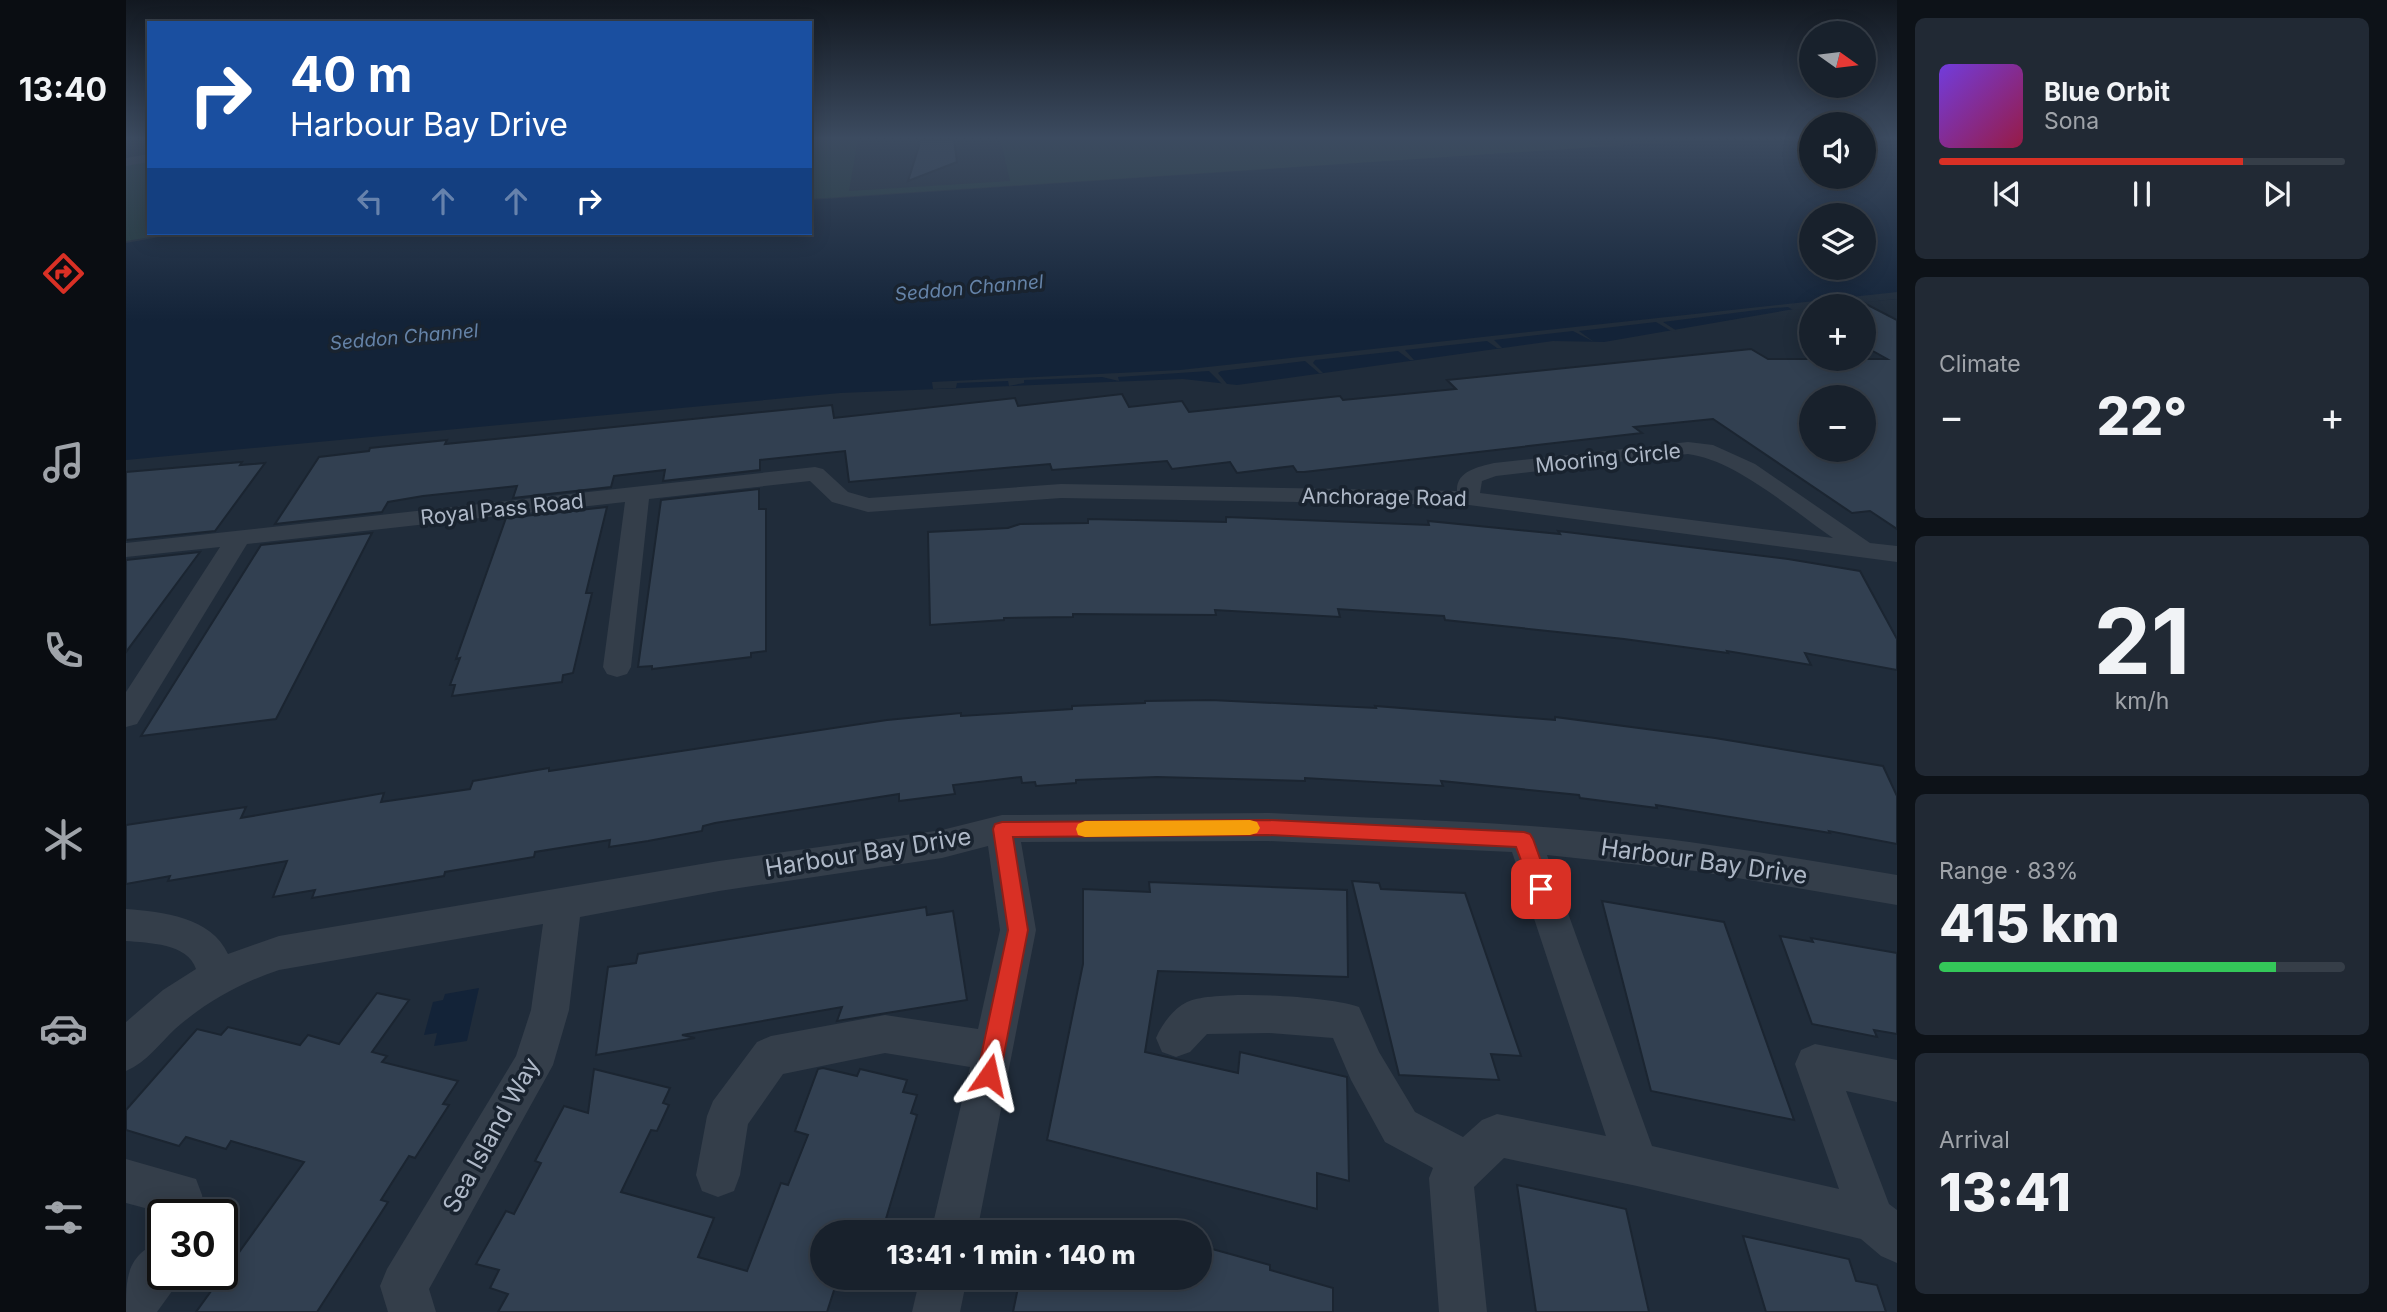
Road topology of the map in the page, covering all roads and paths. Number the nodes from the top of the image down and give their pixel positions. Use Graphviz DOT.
graph roads {
  1 [pos="638,494"];
  2 [pos="1469,498"];
  3 [pos="868,505"];
  4 [pos="239,537"];
  5 [pos="1864,548"];
  6 [pos="126,550"];
  7 [pos="1897,554"];
  8 [pos="617,667"];
  9 [pos="126,716"];
  10 [pos="1002,829"];
  11 [pos="1524,839"];
  12 [pos="1897,890"];
  13 [pos="564,905"];
  14 [pos="126,925"];
  15 [pos="217,976"];
  16 [pos="1176,1038"];
  17 [pos="126,1051"];
  18 [pos="993,1051"];
  19 [pos="1897,1081"];
  20 [pos="1467,1162"];
  21 [pos="1637,1164"];
  22 [pos="718,1175"];
  23 [pos="126,1181"];
  24 [pos="181,1199"];
  25 [pos="957,1220"];
  26 [pos="1884,1230"];
  27 [pos="147,1285"];
  28 [pos="941,1290"];
  29 [pos="128,1312"];
  30 [pos="412,1312"];
  31 [pos="936,1312"];
  32 [pos="1463,1312"];
  1 -- 3 [label="street, Royal Pass Road"];
  1 -- 4 [label="street, Royal Pass Road"];
  1 -- 8 [label="street"];
  2 -- 3 [label="street, Anchorage Road"];
  2 -- 5 [label="street, Anchorage Road"];
  2 -- 5 [label="street, Mooring Circle"];
  4 -- 6 [label="street, Royal Pass Road"];
  4 -- 9 [label="street"];
  5 -- 7 [label="street, Anchorage Road"];
  10 -- 11 [label="street, Harbour Bay Drive"];
  10 -- 13 [label="street, Harbour Bay Drive"];
  10 -- 18 [label="street"];
  11 -- 12 [label="street, Harbour Bay Drive"];
  11 -- 21 [label="street"];
  13 -- 15 [label="street, Harbour Bay Drive"];
  13 -- 30 [label="street, Sea Island Way"];
  14 -- 15 [label="street"];
  15 -- 17 [label="street, Harbour Bay Drive"];
  16 -- 20 [label="street"];
  18 -- 22 [label="street"];
  18 -- 25 [label="street"];
  19 -- 26 [label="street"];
  20 -- 21 [label="street"];
  20 -- 32 [label="street"];
  21 -- 26 [label="street"];
  23 -- 24 [label="street"];
  27 -- 29 [label="street"];
  28 -- 31 [label="street"];
}
